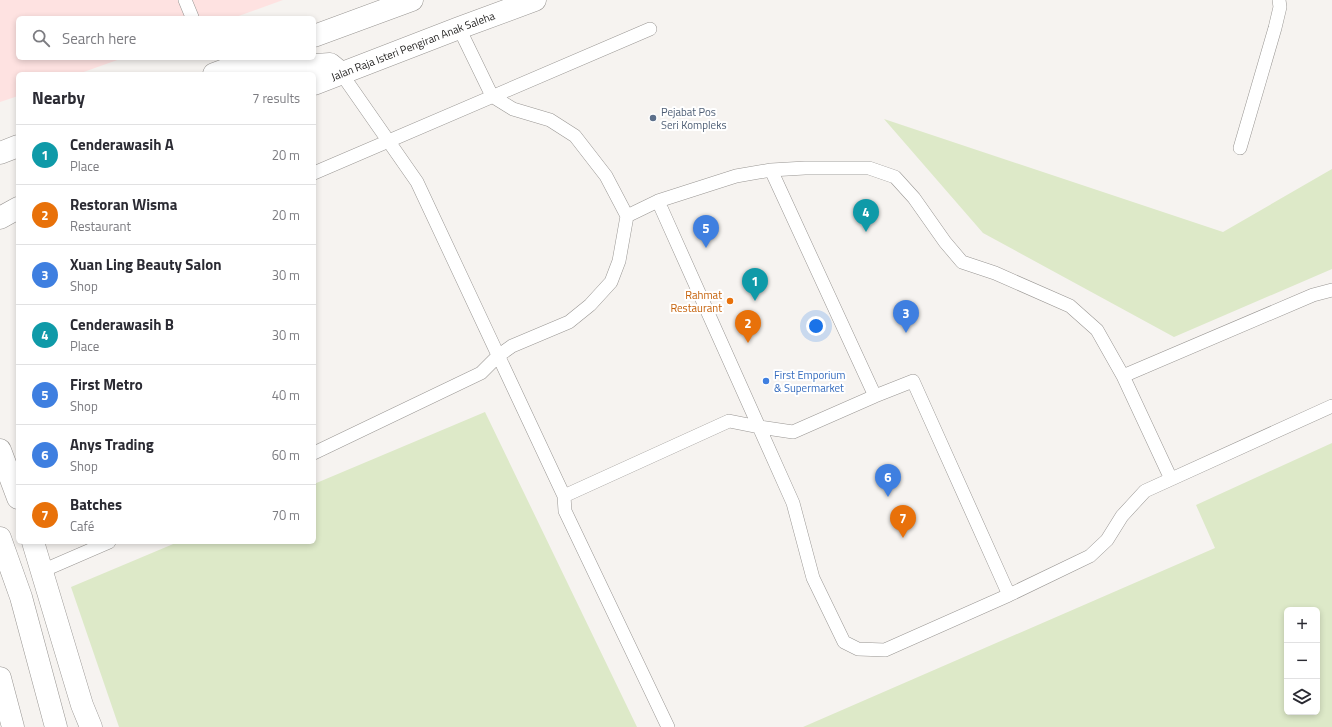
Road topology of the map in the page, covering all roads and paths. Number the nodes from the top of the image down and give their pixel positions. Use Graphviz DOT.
graph roads {
  1 [pos="185,0"];
  2 [pos="412,0"];
  3 [pos="534,0"];
  4 [pos="1279,0"];
  5 [pos="192,16"];
  6 [pos="459,28"];
  7 [pos="650,29"];
  8 [pos="316,35"];
  9 [pos="251,60"];
  10 [pos="223,71"];
  11 [pos="341,73"];
  12 [pos="316,83"];
  13 [pos="492,96"];
  14 [pos="388,140"];
  15 [pos="16,147"];
  16 [pos="1240,148"];
  17 [pos="0,153"];
  18 [pos="771,170"];
  19 [pos="316,172"];
  20 [pos="658,202"];
  21 [pos="16,209"];
  22 [pos="627,216"];
  23 [pos="0,218"];
  24 [pos="1332,290"];
  25 [pos="498,356"];
  26 [pos="1124,376"];
  27 [pos="875,396"];
  28 [pos="1332,406"];
  29 [pos="759,427"];
  30 [pos="0,450"];
  31 [pos="316,452"];
  32 [pos="1171,479"];
  33 [pos="16,493"];
  34 [pos="564,496"];
  35 [pos="0,538"];
  36 [pos="34,544"];
  37 [pos="104,544"];
  38 [pos="42,571"];
  39 [pos="1009,595"];
  40 [pos="0,678"];
  41 [pos="14,727"];
  42 [pos="56,727"];
  43 [pos="91,727"];
  44 [pos="668,727"];
  1 -- 5 [label="lane"];
  2 -- 8 [label="main road"];
  3 -- 6 [label="main road, Jalan Raja Isteri Pengiran Anak Saleha"];
  4 -- 16 [label="lane"];
  6 -- 11 [label="main road, Jalan Raja Isteri Pengiran Anak Saleha"];
  6 -- 13 [label="lane"];
  7 -- 13 [label="lane"];
  9 -- 10 [label="main road"];
  10 -- 11 [label="main road"];
  11 -- 12 [label="main road, Jalan Raja Isteri Pengiran Anak Saleha"];
  11 -- 14 [label="lane"];
  13 -- 14 [label="lane"];
  13 -- 22 [label="lane"];
  14 -- 19 [label="lane"];
  14 -- 25 [label="lane"];
  15 -- 17 [label="main road"];
  18 -- 20 [label="lane"];
  18 -- 26 [label="lane"];
  18 -- 27 [label="lane"];
  20 -- 22 [label="lane"];
  20 -- 29 [label="lane"];
  21 -- 23 [label="main road"];
  22 -- 25 [label="lane"];
  24 -- 26 [label="lane"];
  25 -- 31 [label="lane"];
  25 -- 34 [label="lane"];
  26 -- 32 [label="lane"];
  27 -- 29 [label="lane"];
  27 -- 39 [label="lane"];
  28 -- 32 [label="lane"];
  29 -- 34 [label="lane"];
  29 -- 39 [label="lane"];
  30 -- 33 [label="main road"];
  32 -- 39 [label="lane"];
  34 -- 44 [label="lane"];
  35 -- 42 [label="main road"];
  36 -- 38 [label="main road"];
  37 -- 38 [label="lane"];
  38 -- 43 [label="main road"];
  40 -- 41 [label="main road"];
}
